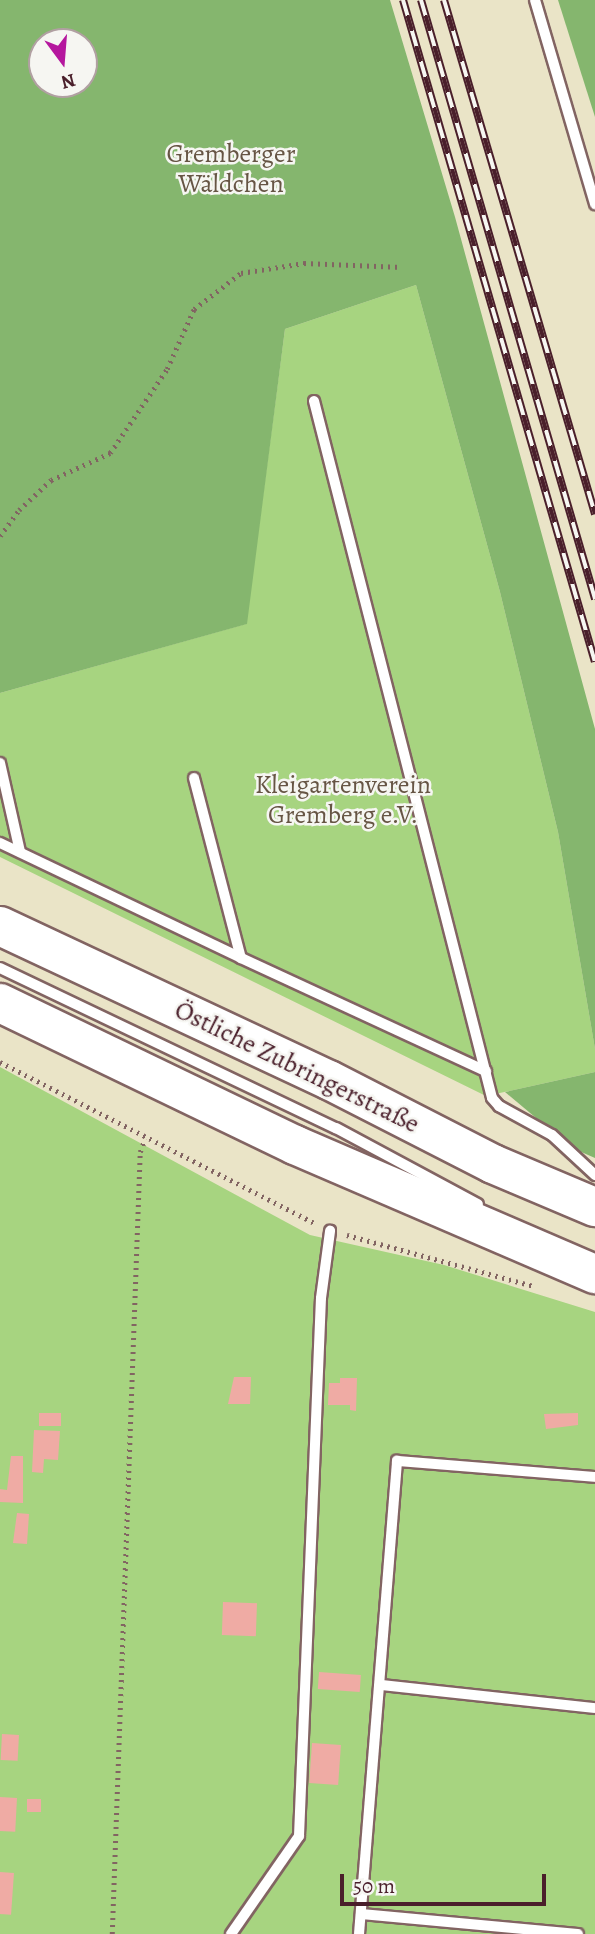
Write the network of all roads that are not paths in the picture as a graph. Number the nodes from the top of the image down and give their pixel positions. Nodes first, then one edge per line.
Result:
1 (535, 0) edge
2 (595, 204) edge
3 (314, 401) dead end
4 (0, 763) edge
5 (194, 779) dead end
6 (0, 843) edge
7 (20, 852) junction
8 (0, 926) edge
9 (241, 957) junction
10 (0, 968) edge
11 (0, 1003) edge
12 (486, 1071) junction
13 (595, 1175) edge
14 (484, 1207) dead end
15 (595, 1207) edge
16 (521, 1227) dead end
17 (330, 1231) road end
18 (595, 1266) edge
19 (595, 1274) edge
20 (595, 1477) edge
21 (382, 1685) junction
22 (595, 1708) edge
23 (361, 1914) junction
24 (231, 1934) edge
25 (359, 1934) edge
26 (578, 1934) edge

1 - 2 lane
3 - 12 lane
4 - 7 lane
5 - 9 lane
6 - 7 lane
7 - 9 lane
8 - 15 highway, Östliche Zubringerstraße
9 - 12 lane
10 - 14 lane
11 - 19 highway
12 - 13 lane
16 - 18 lane
17 - 24 lane
20 - 21 lane
21 - 22 lane
21 - 23 lane
23 - 25 lane
23 - 26 lane

